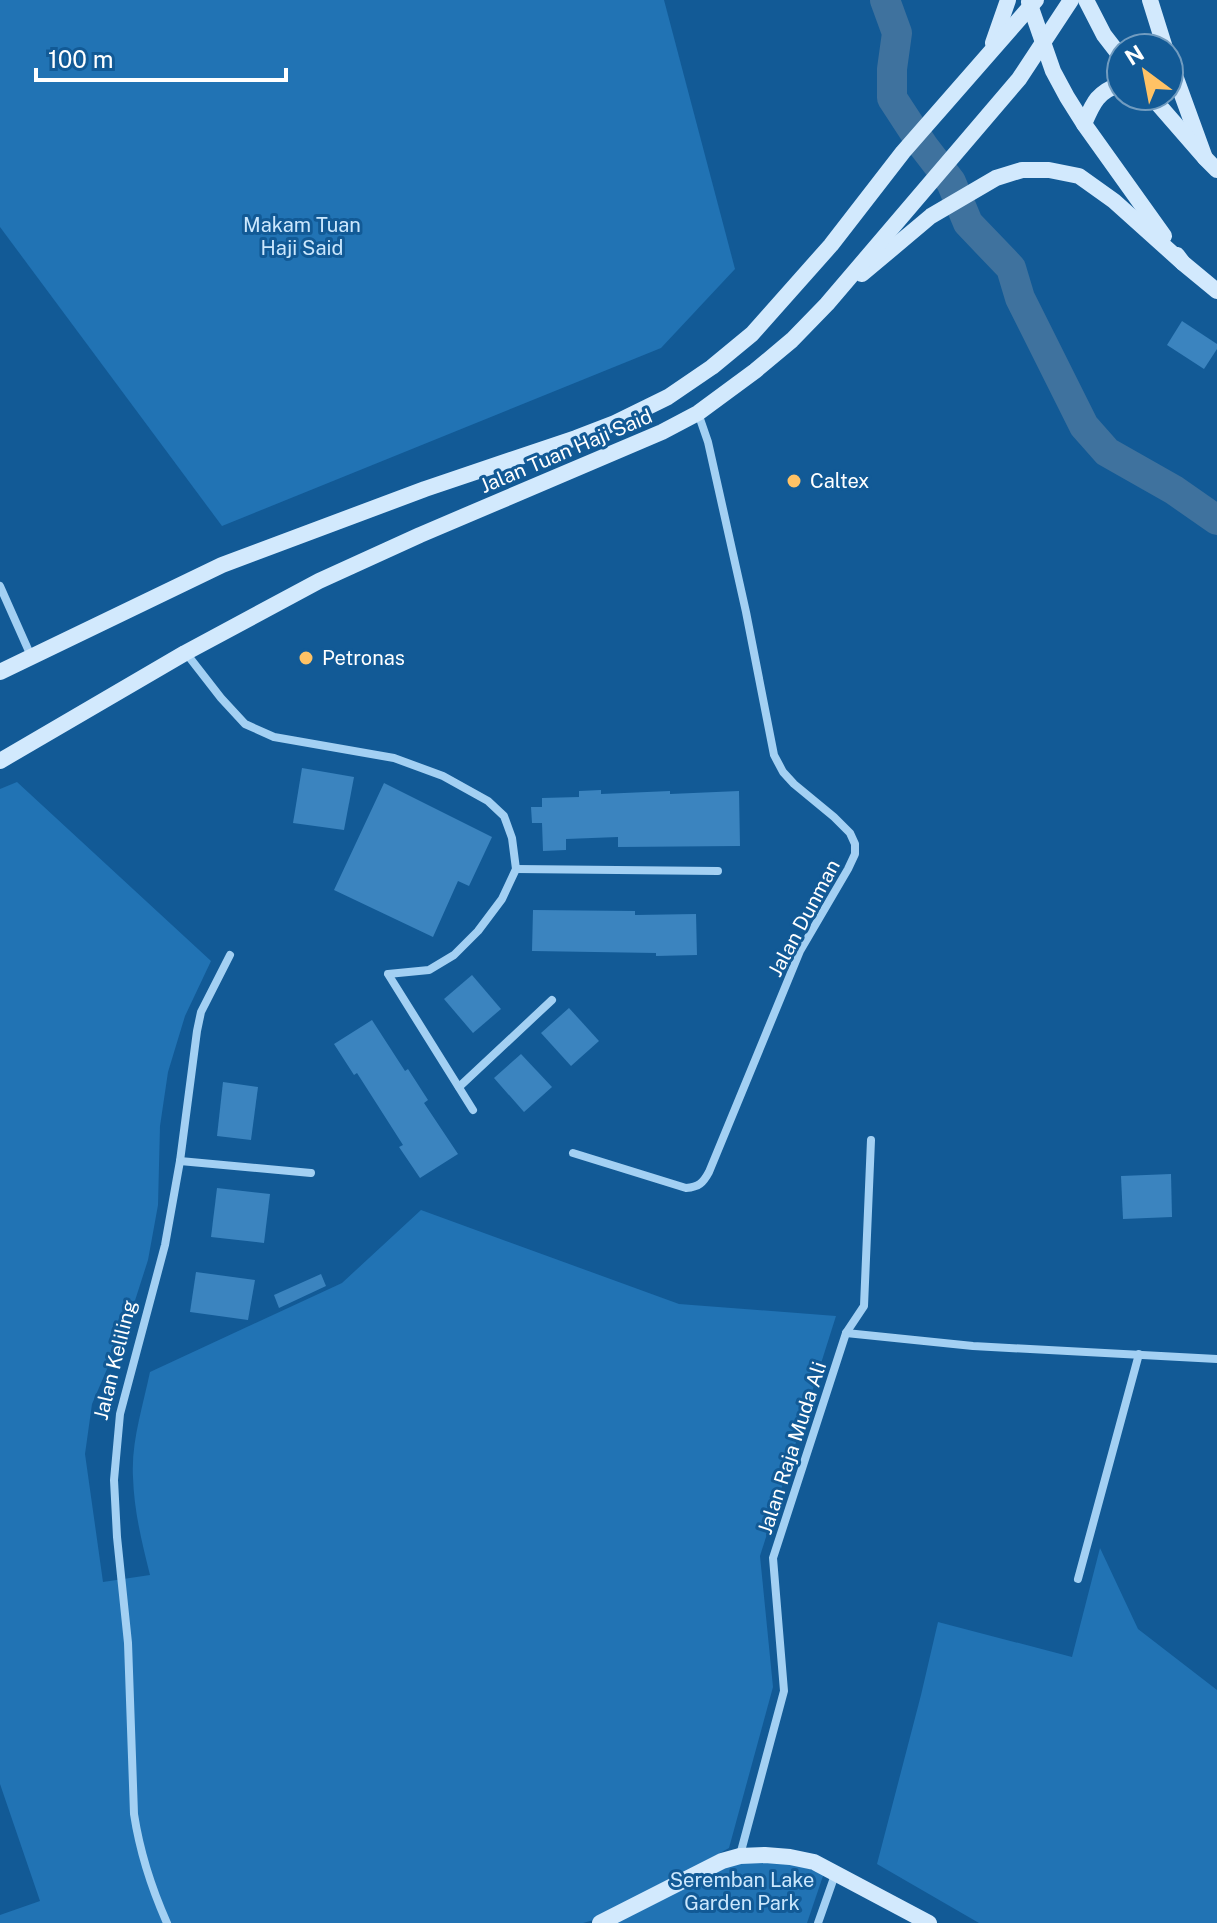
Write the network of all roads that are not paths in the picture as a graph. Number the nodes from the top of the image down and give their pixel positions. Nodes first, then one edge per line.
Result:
1 (1008, 0) edge
2 (1071, 0) edge
3 (1086, 0) edge
4 (1150, 0) edge
5 (1032, 2) edge
6 (1160, 32) edge
7 (1105, 36) edge
8 (1043, 44) junction
9 (988, 55) junction
10 (1105, 91) edge
11 (1185, 99) edge
12 (1165, 112) edge
13 (1084, 124) junction
14 (1211, 164) edge
15 (1183, 263) junction
16 (1217, 291) edge
17 (827, 304) junction
18 (698, 413) junction
19 (0, 586) edge
20 (185, 653) junction
21 (31, 656) junction
22 (0, 672) edge
23 (0, 761) edge
24 (516, 869) junction
25 (718, 871) dead end
26 (230, 955) dead end
27 (552, 1000) dead end
28 (459, 1087) junction
29 (473, 1110) dead end
30 (871, 1140) dead end
31 (573, 1153) dead end
32 (180, 1161) junction
33 (311, 1173) dead end
34 (846, 1333) junction
35 (1139, 1354) junction
36 (1217, 1359) edge
37 (1078, 1579) dead end
38 (740, 1856) junction
39 (836, 1872) junction
40 (167, 1923) edge
41 (600, 1923) edge
42 (818, 1923) edge
43 (929, 1923) edge

1 - 9 main road
2 - 8 main road, Jalan Tuan Haji Said
3 - 7 main road
4 - 6 main road
5 - 8 main road
5 - 9 main road, Jalan Tuan Haji Said
8 - 13 main road
8 - 17 main road, Jalan Tuan Haji Said
9 - 21 main road, Jalan Tuan Haji Said
10 - 13 main road
11 - 14 main road
12 - 14 main road
13 - 15 main road
15 - 16 main road
15 - 17 main road
17 - 18 main road, Jalan Tuan Haji Said
18 - 20 main road, Jalan Tuan Haji Said
18 - 31 street, Jalan Dunman
19 - 21 street
20 - 23 main road, Jalan Tuan Haji Said
20 - 24 street
21 - 22 main road, Jalan Tuan Haji Said
24 - 25 street
24 - 28 street
26 - 32 street, Jalan Keliling
27 - 28 street
28 - 29 street
30 - 34 street, Jalan Raja Muda Ali
32 - 33 street
32 - 40 street, Jalan Keliling
34 - 35 street
34 - 38 street, Jalan Raja Muda Ali
35 - 36 street
35 - 37 street
38 - 39 main road
38 - 41 main road
39 - 42 street
39 - 43 main road

